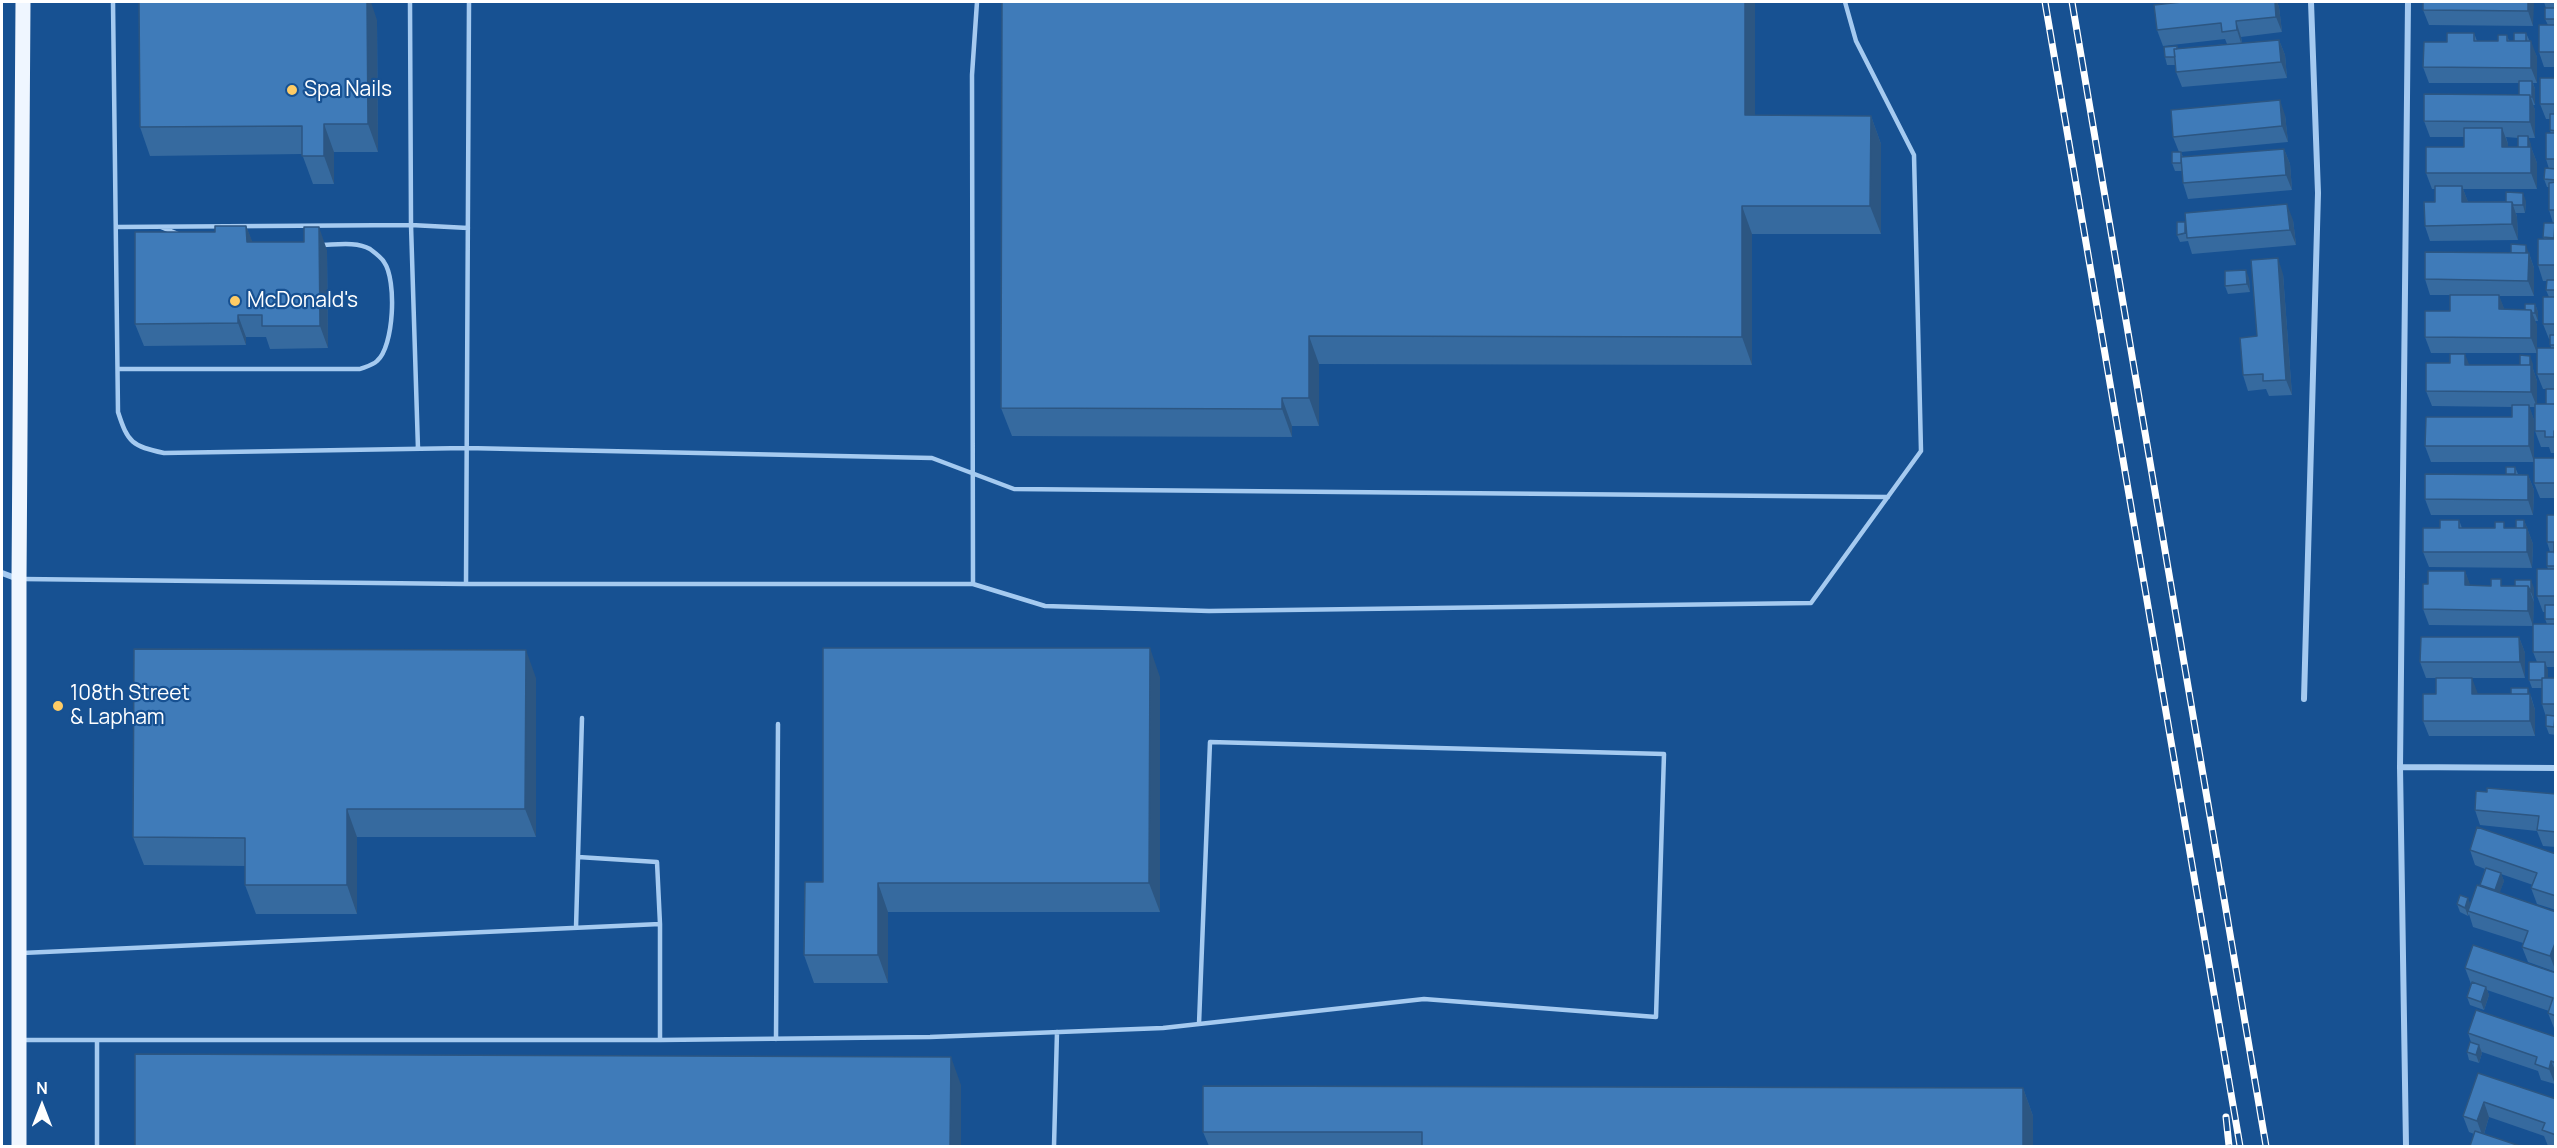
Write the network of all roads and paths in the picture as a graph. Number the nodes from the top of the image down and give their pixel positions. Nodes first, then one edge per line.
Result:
1 (113, 2) edge
2 (410, 2) edge
3 (469, 2) edge
4 (977, 2) edge
5 (1845, 2) edge
6 (2311, 2) edge
7 (2408, 2) edge
8 (21, 5) edge
9 (411, 225) junction
10 (161, 226) junction
11 (116, 227) junction
12 (468, 228) junction
13 (183, 236) edge
14 (317, 245) edge
15 (118, 369) junction
16 (466, 448) junction
17 (418, 449) junction
18 (973, 471) junction
19 (1888, 497) junction
20 (2, 573) edge
21 (19, 579) junction
22 (465, 584) junction
23 (973, 584) junction
24 (2304, 699) dead end
25 (582, 718) dead end
26 (778, 724) dead end
27 (2400, 767) junction
28 (2556, 768) edge
29 (578, 857) junction
30 (660, 924) junction
31 (576, 927) junction
32 (19, 953) junction
33 (1199, 1024) junction
34 (1057, 1032) junction
35 (776, 1039) junction
36 (19, 1040) junction
37 (97, 1040) junction
38 (660, 1040) junction
39 (19, 1146) edge
40 (98, 1146) edge
41 (1054, 1146) edge
42 (2406, 1146) edge

1 - 11 lane
2 - 9 lane
3 - 12 lane
4 - 18 lane
5 - 19 lane
6 - 24 street
7 - 27 street
8 - 21 main road
9 - 10 lane
9 - 12 lane
9 - 17 lane
10 - 11 lane
10 - 13 lane
11 - 15 lane
12 - 16 lane
14 - 15 lane
15 - 17 lane
16 - 17 lane
16 - 18 lane
16 - 22 lane
18 - 19 lane
18 - 23 lane
19 - 23 lane
20 - 21 street
21 - 22 lane
21 - 32 main road
22 - 23 lane
25 - 29 lane
26 - 35 lane
27 - 28 street
27 - 42 street
29 - 30 lane
29 - 31 lane
30 - 31 lane
30 - 38 lane
31 - 32 lane
32 - 36 main road
33 - 33 lane
33 - 34 lane
34 - 35 lane
34 - 41 lane
35 - 38 lane
36 - 37 lane
36 - 39 main road
37 - 38 lane
37 - 40 lane

